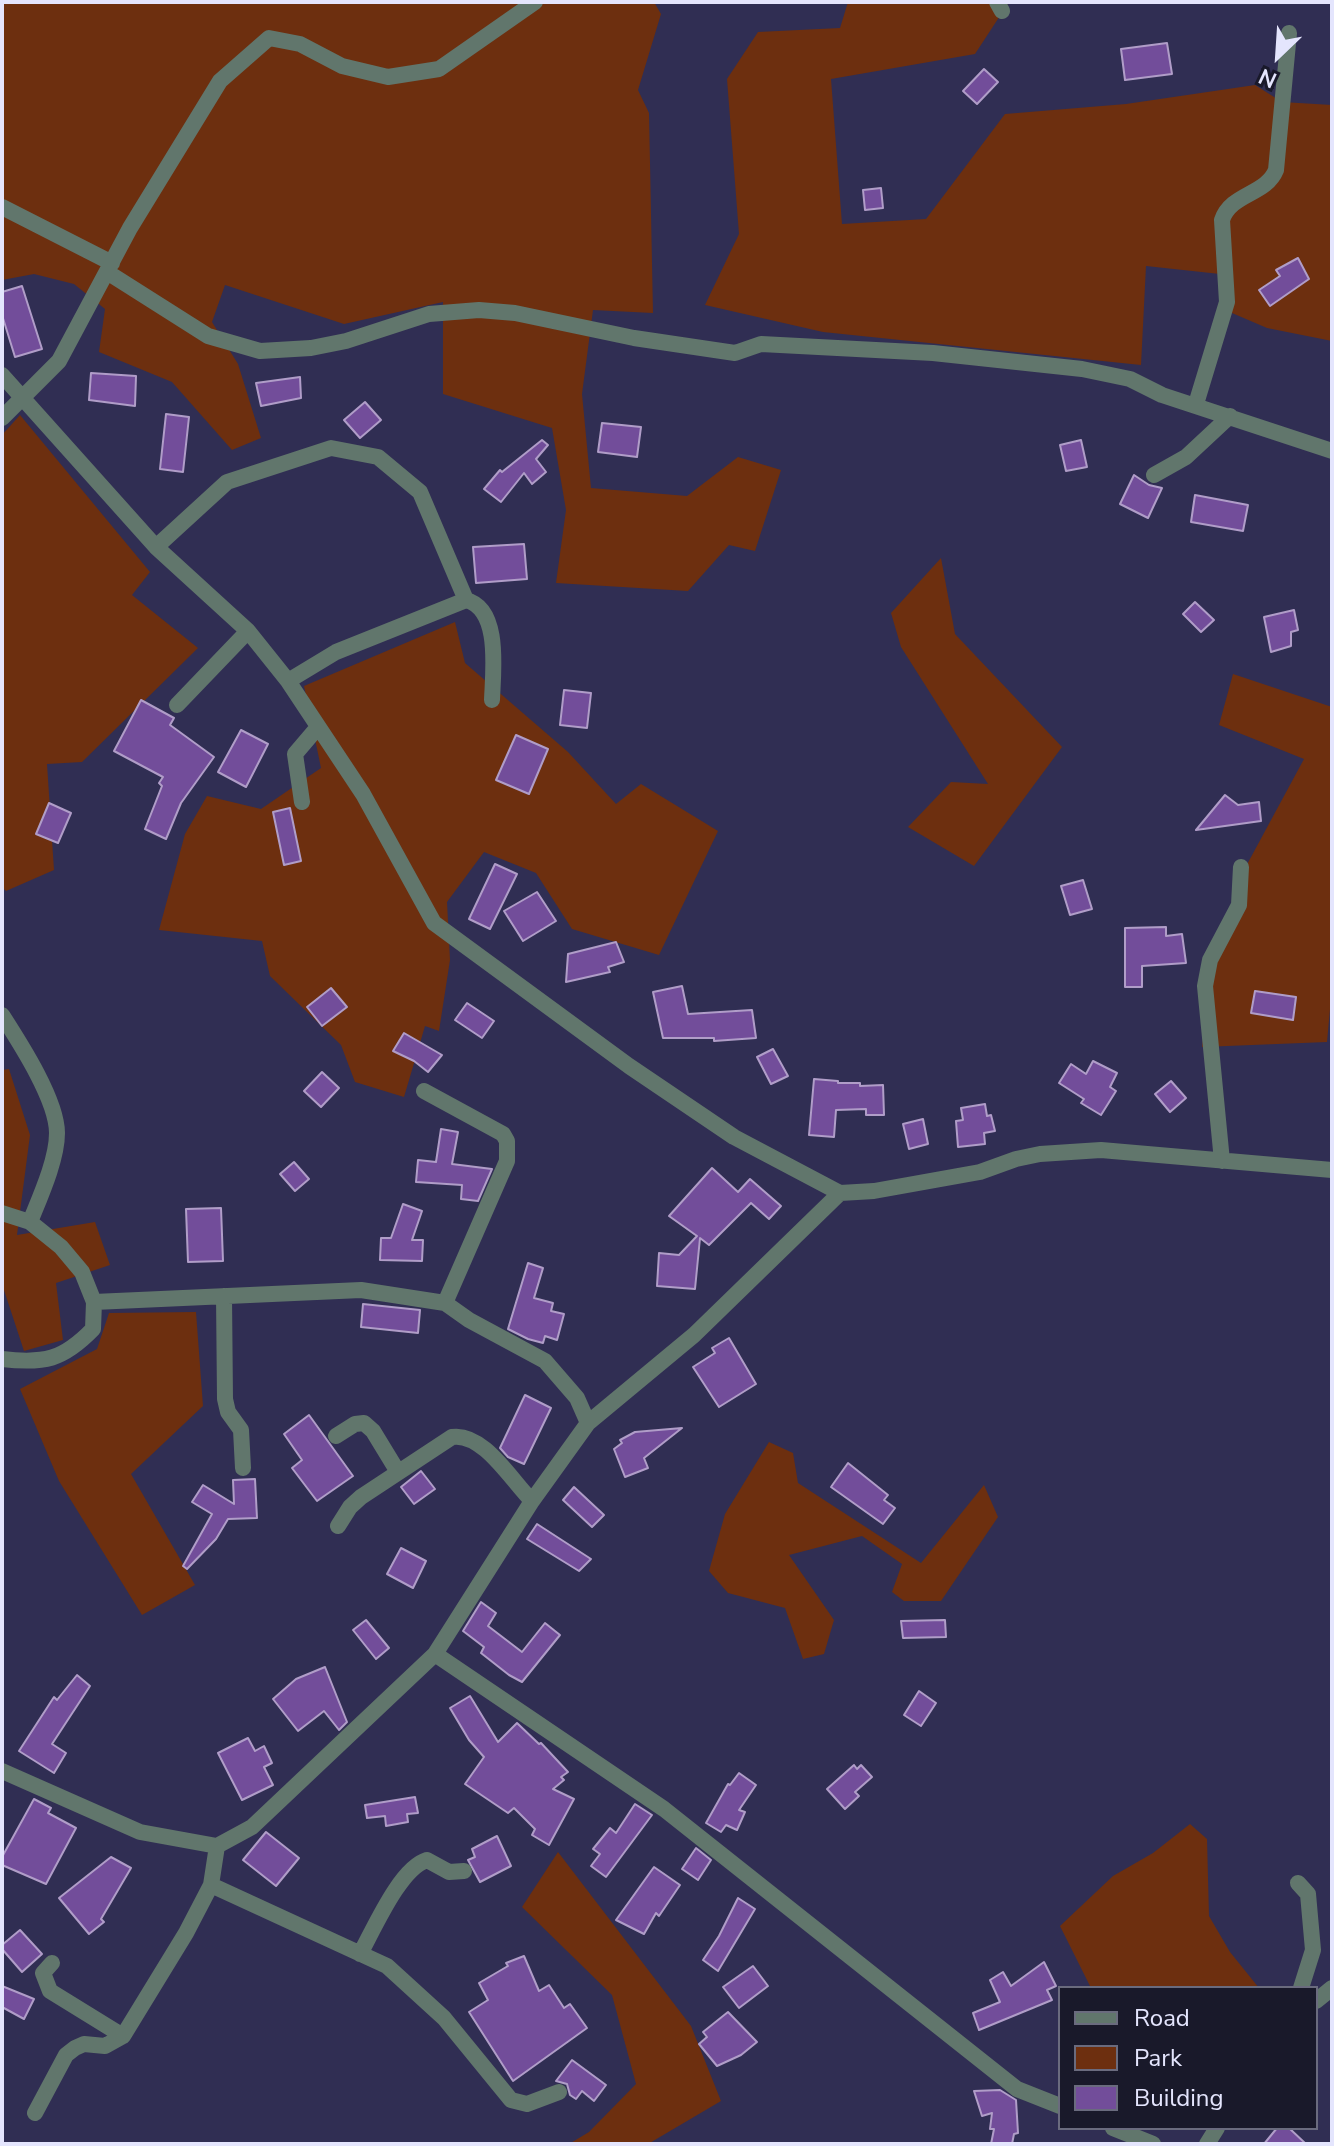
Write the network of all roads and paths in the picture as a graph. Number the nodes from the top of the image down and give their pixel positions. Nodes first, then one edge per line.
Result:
1 (535, 2) edge
2 (1289, 33) dead end
3 (2, 207) edge
4 (110, 268) junction
5 (2, 375) edge
6 (21, 396) junction
7 (1196, 404) junction
8 (1230, 416) junction
9 (2, 418) edge
10 (1332, 451) edge
11 (1154, 475) dead end
12 (156, 547) junction
13 (466, 600) junction
14 (248, 631) junction
15 (288, 681) junction
16 (492, 700) dead end
17 (177, 705) dead end
18 (318, 727) junction
19 (302, 802) dead end
20 (1241, 867) dead end
21 (2, 1015) edge
22 (424, 1091) dead end
23 (1222, 1161) junction
24 (1332, 1170) edge
25 (840, 1193) junction
26 (2, 1213) edge
27 (30, 1222) junction
28 (224, 1296) junction
29 (94, 1302) junction
30 (445, 1303) junction
31 (2, 1359) edge
32 (588, 1423) junction
33 (336, 1436) dead end
34 (243, 1468) dead end
35 (398, 1472) junction
36 (532, 1501) junction
37 (338, 1526) dead end
38 (435, 1654) junction
39 (2, 1771) edge
40 (217, 1846) junction
41 (464, 1871) dead end
42 (1298, 1883) dead end
43 (211, 1885) junction
44 (360, 1954) junction
45 (52, 1963) dead end
46 (1302, 1986) edge
47 (123, 2036) junction
48 (559, 2092) dead end
49 (1058, 2105) edge
50 (35, 2113) dead end
51 (1118, 2130) edge
52 (1153, 2144) edge

1 - 4 street
2 - 7 street
3 - 4 street
4 - 6 street
4 - 7 street
5 - 6 street
6 - 9 street
6 - 12 street
7 - 8 street
8 - 10 street
8 - 11 street
12 - 13 street
12 - 14 street
13 - 15 street
13 - 16 street
14 - 15 street
14 - 17 street
15 - 18 street
18 - 19 street
18 - 25 street
20 - 23 street
21 - 27 street
22 - 30 street
23 - 24 street
23 - 25 street
25 - 32 street
26 - 27 street
27 - 29 street
28 - 29 street
28 - 30 street
28 - 34 street
29 - 31 street
30 - 32 street
32 - 36 street
33 - 35 street
35 - 36 street
35 - 37 street
36 - 38 street
38 - 40 street
38 - 49 street
39 - 40 street
40 - 43 street
41 - 44 street
42 - 46 street
43 - 44 street
43 - 47 street
44 - 48 street
45 - 47 street
47 - 50 street
51 - 52 street

